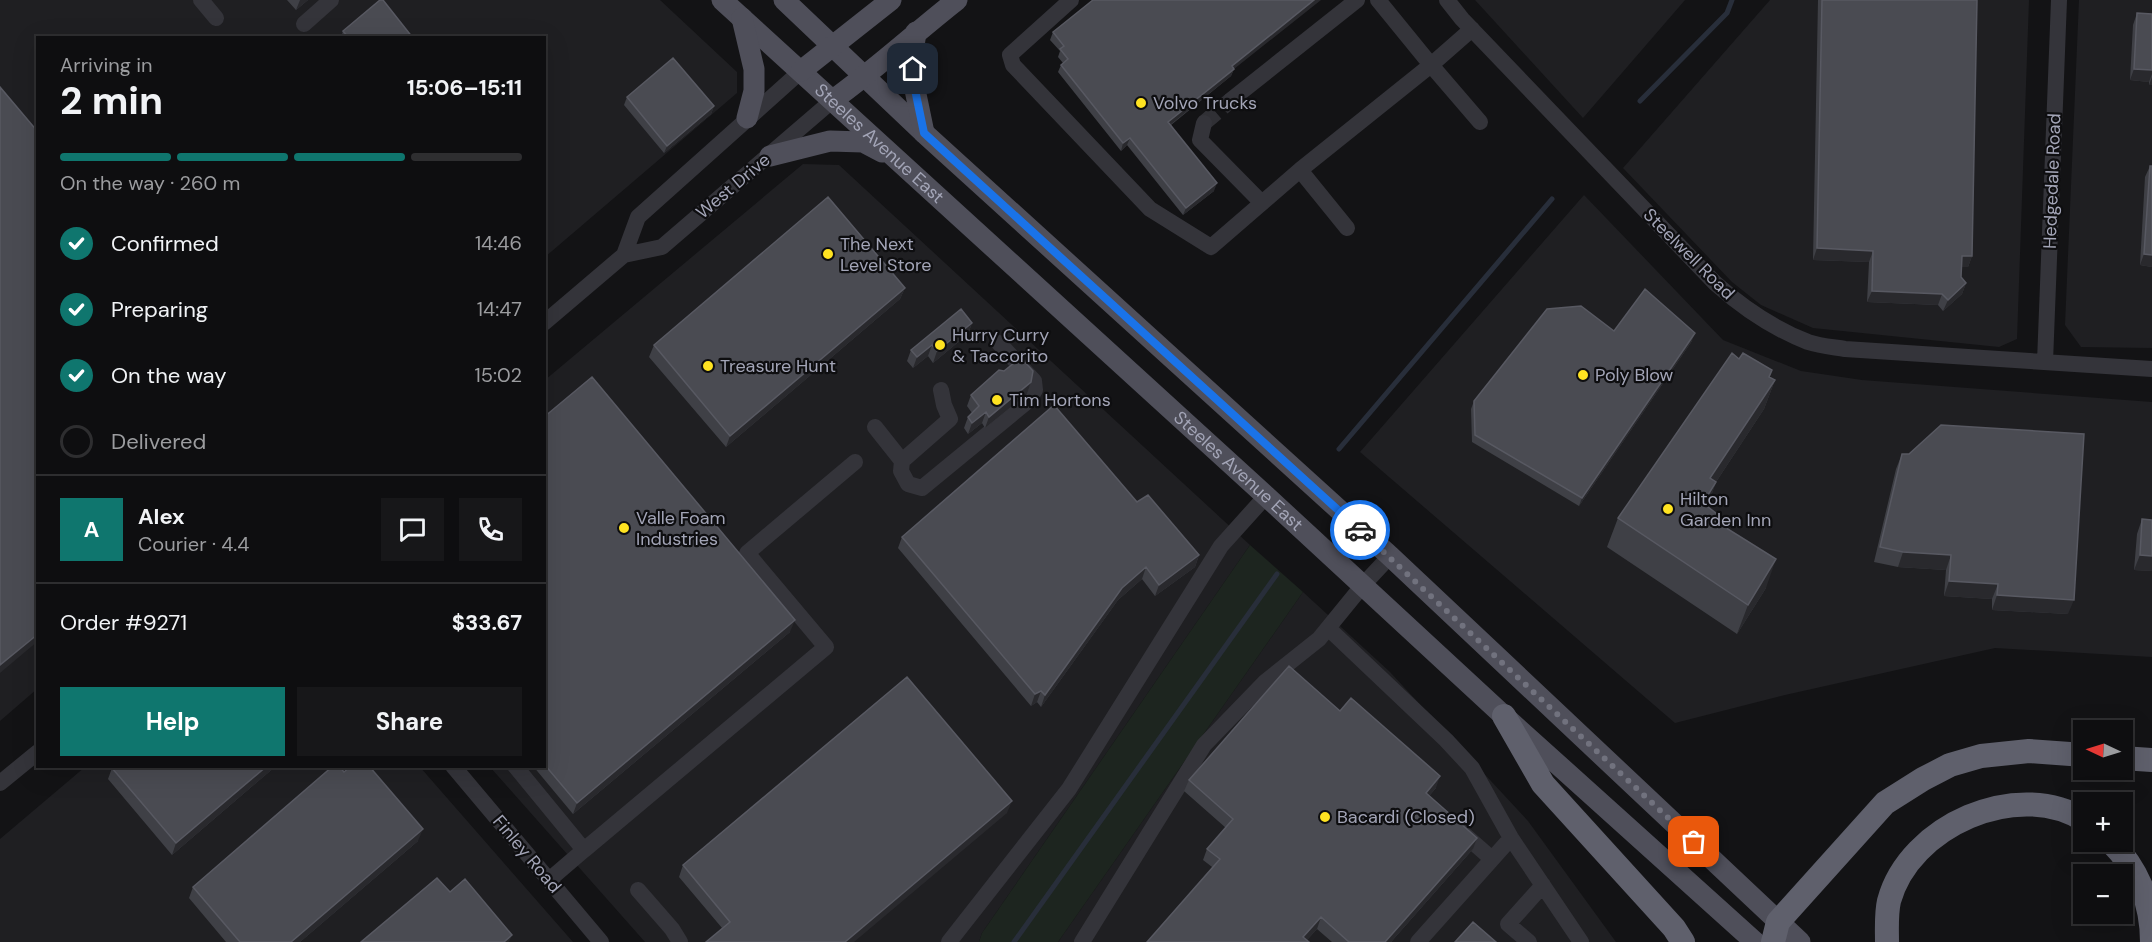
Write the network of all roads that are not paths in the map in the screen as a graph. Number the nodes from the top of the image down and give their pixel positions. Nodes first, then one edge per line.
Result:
1 (201, 0) edge
2 (331, 0) edge
3 (722, 0) edge
4 (784, 0) edge
5 (891, 0) edge
6 (957, 0) edge
7 (1071, 0) edge
8 (1357, 0) edge
9 (1378, 0) edge
10 (1447, 0) edge
11 (2058, 0) edge
12 (216, 18) dead end
13 (742, 18) junction
14 (304, 24) dead end
15 (1472, 29) junction
16 (916, 32) junction
17 (833, 46) junction
18 (1431, 65) junction
19 (801, 71) junction
20 (865, 77) junction
21 (833, 100) junction
22 (1231, 100) tunnel mouth
23 (747, 118) junction
24 (1480, 122) dead end
25 (1204, 123) dead end
26 (924, 133) junction
27 (770, 156) junction
28 (899, 161) junction
29 (1300, 170) junction
30 (1262, 203) junction
31 (1347, 228) dead end
32 (624, 255) junction
33 (546, 321) edge
34 (999, 342) dead end
35 (2045, 362) junction
36 (2152, 369) edge
37 (941, 390) dead end
38 (875, 427) dead end
39 (902, 461) junction
40 (855, 462) dead end
41 (1266, 496) junction
42 (1390, 556) junction
43 (1363, 585) junction
44 (1328, 628) junction
45 (1504, 716) junction
46 (36, 754) edge
47 (2073, 754) edge
48 (2133, 759) edge
49 (2152, 760) edge
50 (455, 768) edge
51 (517, 768) edge
52 (0, 783) edge
53 (2073, 815) edge
54 (1450, 822) edge
55 (1511, 838) junction
56 (584, 850) junction
57 (2120, 852) edge
58 (1492, 859) junction
59 (549, 880) junction
60 (1543, 885) junction
61 (638, 890) dead end
62 (1776, 932) edge
63 (601, 942) edge
64 (680, 942) edge
65 (949, 942) edge
66 (1082, 942) edge
67 (1418, 942) edge
68 (1528, 942) edge
69 (1581, 942) edge
70 (1683, 942) edge
71 (1755, 942) edge
72 (1800, 942) edge
73 (1887, 942) edge
74 (2152, 942) edge

1 - 12 street
2 - 14 street
3 - 13 main road, Steeles Avenue East
4 - 17 main road
5 - 17 main road
6 - 16 main road
7 - 30 street
8 - 22 street
9 - 18 street
10 - 15 street, Steelwell Road
11 - 35 street, Hedgedale Road
13 - 19 main road, Steeles Avenue East
13 - 23 main road
15 - 18 street
15 - 35 street, Steelwell Road
16 - 20 main road
16 - 26 main road
17 - 19 main road
17 - 20 main road
18 - 24 street
18 - 29 street
19 - 21 main road, Steeles Avenue East
19 - 23 street, West Drive
20 - 21 main road
20 - 26 main road
21 - 27 street, West Drive
21 - 28 main road, Steeles Avenue East
23 - 32 street, West Drive
25 - 30 street
26 - 42 main road
27 - 28 main road
27 - 32 street, West Drive
28 - 41 main road, Steeles Avenue East
29 - 30 street
29 - 31 street
32 - 33 street, West Drive
34 - 39 street
35 - 36 street, Steelwell Road
37 - 39 street
38 - 39 street
40 - 56 street
41 - 43 main road, Steeles Avenue East
41 - 65 street
42 - 43 street
42 - 62 main road
43 - 44 street
43 - 45 main road, Steeles Avenue East
44 - 55 street
44 - 66 street
45 - 70 highway
45 - 71 main road, Steeles Avenue East
46 - 52 street
47 - 62 highway
48 - 49 highway
50 - 59 street, Finley Road
51 - 56 street
53 - 73 highway
54 - 58 street
55 - 58 street
55 - 60 street
56 - 59 street
57 - 74 highway
58 - 67 street
59 - 63 street, Finley Road
60 - 68 street
60 - 69 street
61 - 64 street
62 - 72 main road

